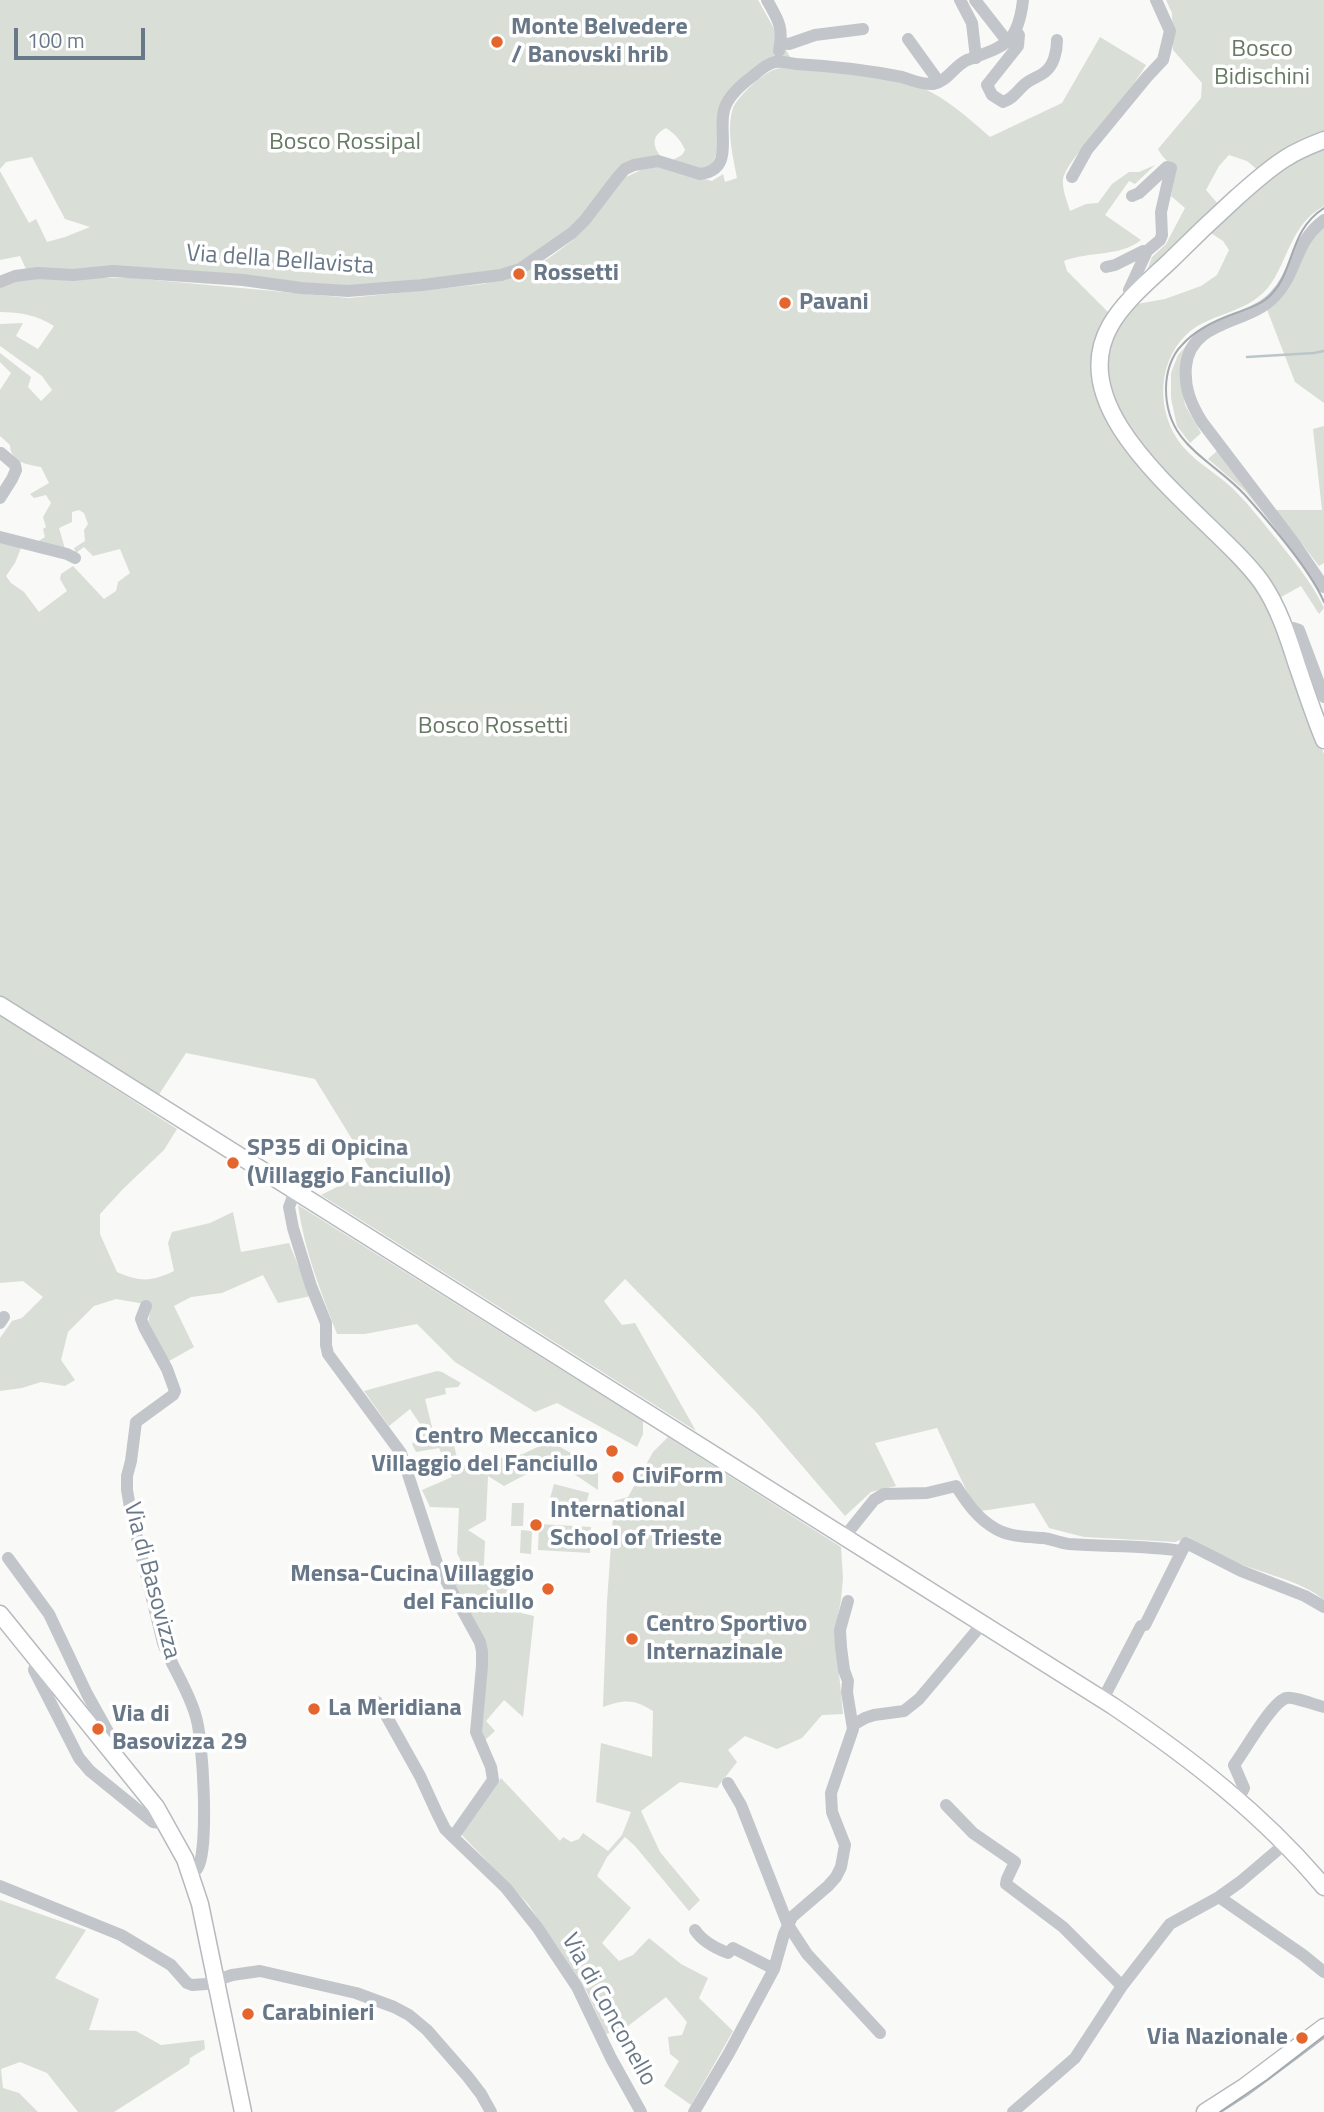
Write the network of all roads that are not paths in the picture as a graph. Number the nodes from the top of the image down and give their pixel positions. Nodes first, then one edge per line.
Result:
1 (767, 0) edge
2 (960, 0) edge
3 (975, 0) edge
4 (1023, 0) edge
5 (1156, 0) edge
6 (863, 29) dead end
7 (1012, 36) junction
8 (908, 39) dead end
9 (1057, 40) dead end
10 (780, 43) junction
11 (976, 58) junction
12 (777, 62) junction
13 (939, 82) junction
14 (1324, 140) edge
15 (1072, 177) dead end
16 (1132, 196) dead end
17 (1324, 220) edge
18 (1147, 251) junction
19 (1106, 267) dead end
20 (0, 282) edge
21 (1135, 296) junction
22 (1, 453) edge
23 (0, 498) edge
24 (0, 537) edge
25 (75, 558) dead end
26 (1324, 587) edge
27 (1285, 630) junction
28 (1324, 697) edge
29 (1324, 740) edge
30 (0, 1005) edge
31 (295, 1191) junction
32 (146, 1306) dead end
33 (845, 1536) junction
34 (1182, 1551) junction
35 (8, 1558) dead end
36 (848, 1601) dead end
37 (1324, 1607) edge
38 (0, 1614) edge
39 (984, 1623) junction
40 (37, 1660) junction
41 (1103, 1699) junction
42 (377, 1702) dead end
43 (1324, 1707) edge
44 (853, 1725) junction
45 (109, 1749) junction
46 (727, 1783) dead end
47 (1238, 1800) junction
48 (946, 1805) dead end
49 (167, 1824) junction
50 (453, 1837) junction
51 (1286, 1843) junction
52 (191, 1875) junction
53 (0, 1886) edge
54 (1324, 1887) edge
55 (1219, 1897) junction
56 (788, 1924) junction
57 (695, 1930) dead end
58 (774, 1969) junction
59 (1324, 1972) edge
60 (215, 1980) junction
61 (1122, 1986) junction
62 (1324, 2027) edge
63 (880, 2033) dead end
64 (243, 2112) edge
65 (491, 2112) edge
66 (641, 2112) edge
67 (694, 2112) edge
68 (1013, 2112) edge
69 (1205, 2112) edge

1 - 10 street
2 - 11 street
3 - 7 street
4 - 7 street
5 - 15 street
6 - 10 street
7 - 9 street
7 - 11 street
8 - 13 street
10 - 12 street
11 - 13 street
12 - 13 street
12 - 20 street, Via della Bellavista
14 - 21 main road
16 - 18 street
17 - 26 street
18 - 19 street
18 - 21 street
21 - 27 main road
22 - 23 street
24 - 25 street
27 - 28 street
27 - 29 main road
30 - 31 main road
31 - 33 main road
31 - 50 street
32 - 52 street, Via di Basovizza
33 - 34 street
33 - 39 main road
34 - 37 street
34 - 41 street
35 - 45 street
36 - 44 street
38 - 40 main road
39 - 41 main road
39 - 44 street
40 - 45 main road
40 - 49 street
41 - 47 main road
42 - 50 street, Via di Conconello
43 - 47 street
44 - 56 street
45 - 49 main road
46 - 56 street
47 - 51 main road
48 - 61 street
49 - 52 main road
50 - 66 street, Via di Conconello
51 - 54 main road
51 - 55 street
52 - 60 main road
53 - 60 street
55 - 59 street
55 - 61 street
56 - 58 street
56 - 63 street
57 - 58 street
58 - 67 street
60 - 64 main road
60 - 65 street
61 - 68 street
62 - 69 main road

